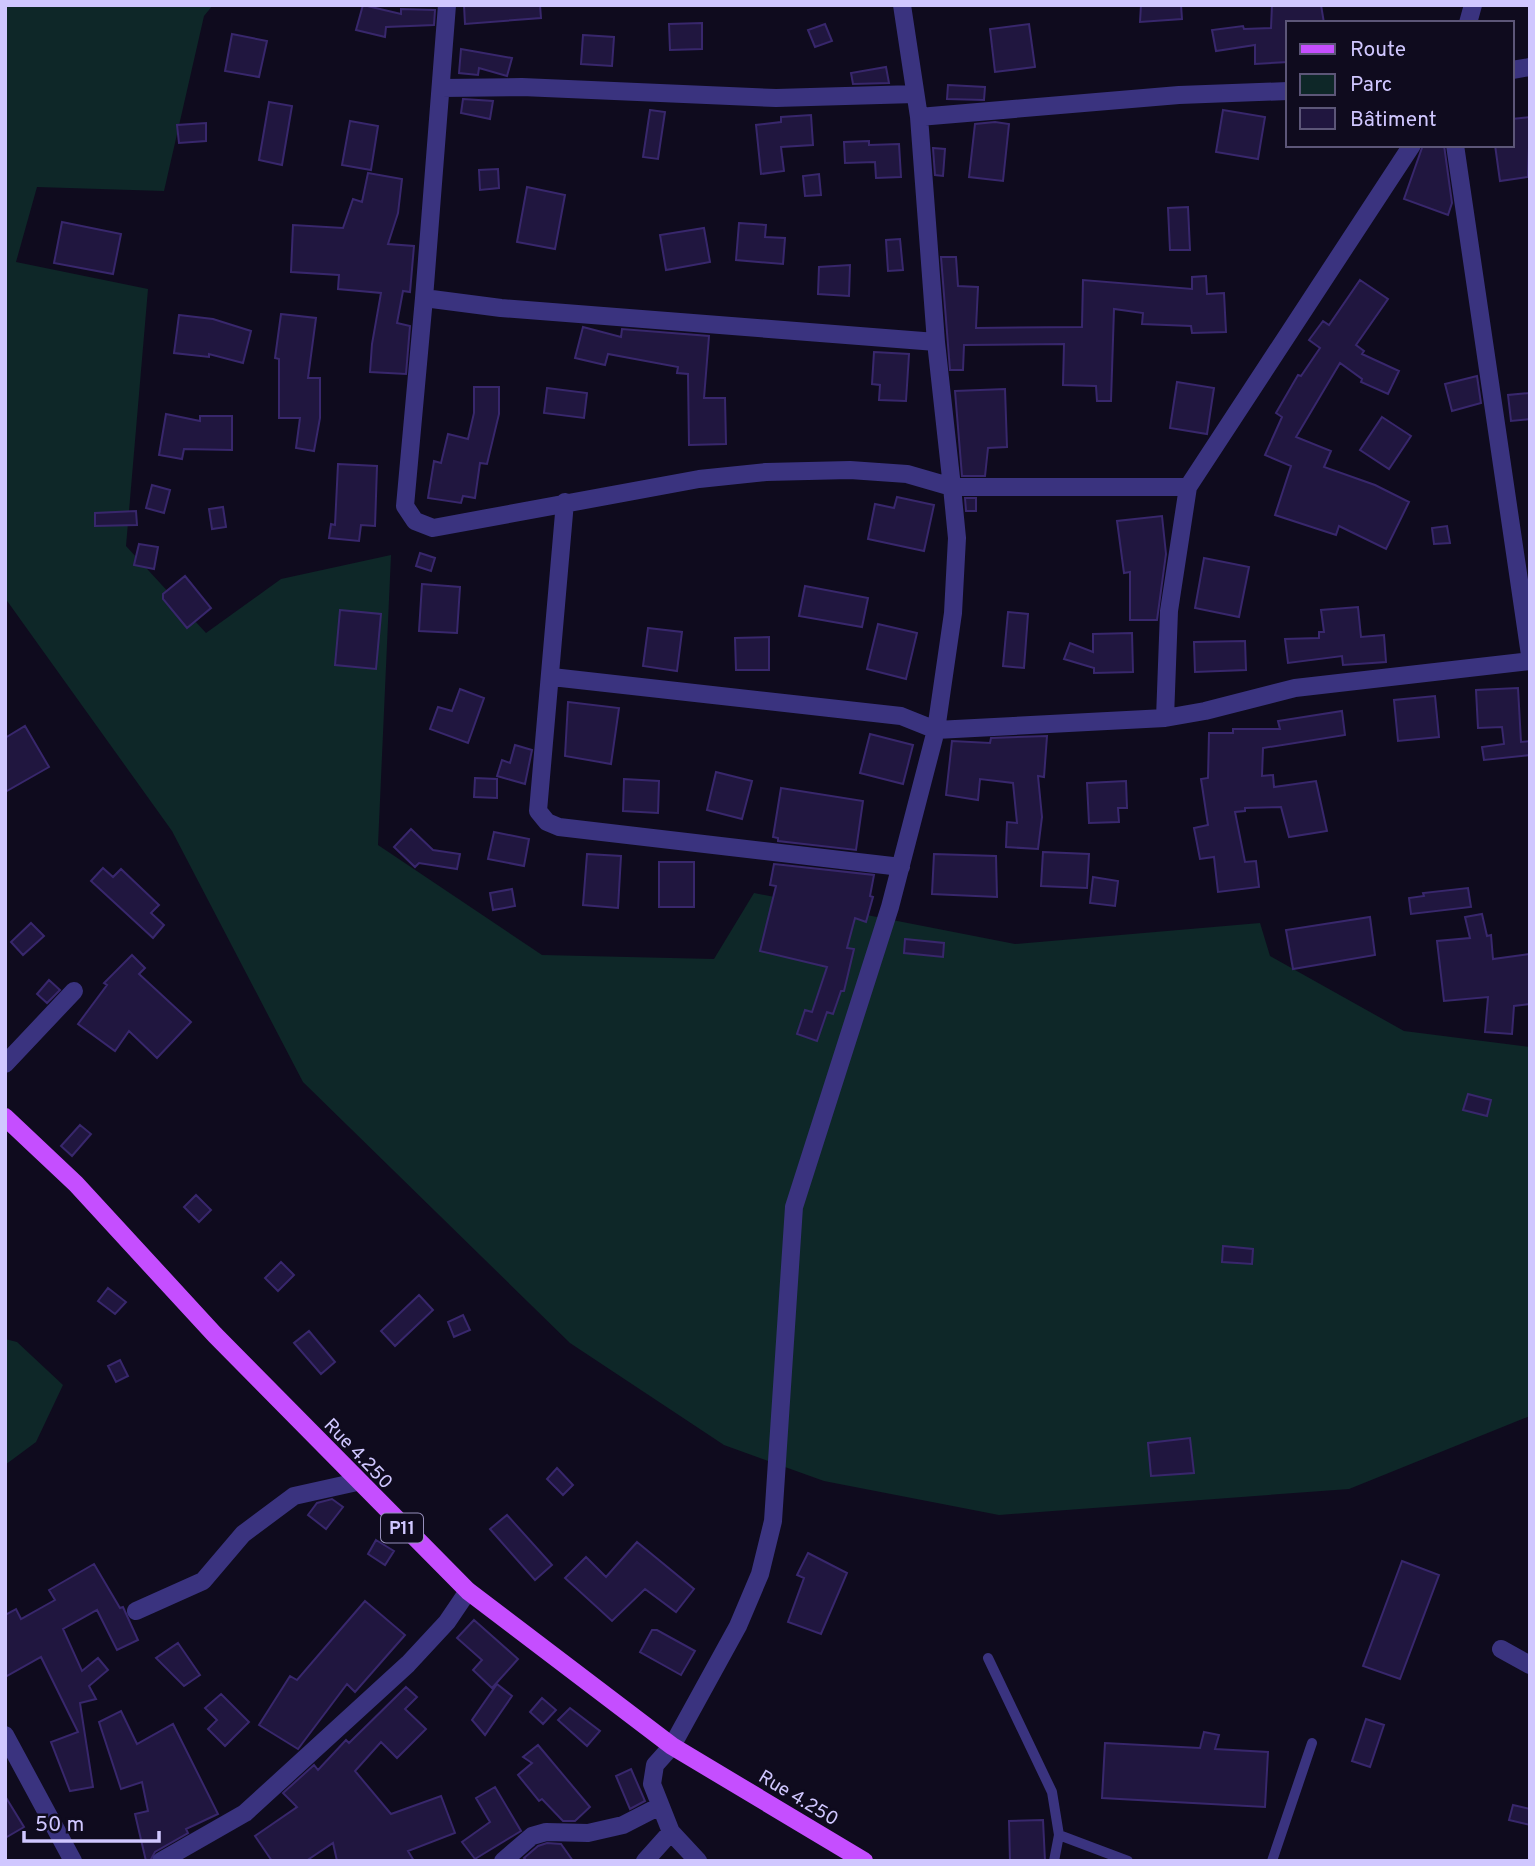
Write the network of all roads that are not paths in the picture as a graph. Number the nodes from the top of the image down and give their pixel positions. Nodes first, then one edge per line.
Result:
1 (447, 5) edge
2 (902, 5) edge
3 (441, 88) junction
4 (1286, 91) edge
5 (915, 94) junction
6 (919, 117) junction
7 (1411, 147) edge
8 (1455, 147) edge
9 (424, 298) junction
10 (936, 342) junction
11 (952, 487) junction
12 (1188, 487) junction
13 (565, 502) junction
14 (1530, 655) edge
15 (1530, 661) edge
16 (552, 677) junction
17 (1165, 718) junction
18 (936, 730) junction
19 (901, 867) junction
20 (74, 991) dead end
21 (5, 1064) edge
22 (5, 1117) edge
23 (358, 1482) junction
24 (468, 1591) junction
25 (136, 1611) dead end
26 (1501, 1649) dead end
27 (988, 1658) dead end
28 (1530, 1665) edge
29 (5, 1735) edge
30 (1311, 1743) dead end
31 (673, 1746) junction
32 (660, 1806) junction
33 (671, 1832) junction
34 (1059, 1835) junction
35 (73, 1861) edge
36 (160, 1861) edge
37 (503, 1861) edge
38 (645, 1861) edge
39 (698, 1861) edge
40 (864, 1861) edge
41 (1054, 1861) edge
42 (1128, 1861) edge
43 (1272, 1861) edge

1 - 3 street
2 - 5 street
3 - 5 street
3 - 9 street
4 - 6 street
5 - 6 street
6 - 10 street
7 - 12 street
8 - 14 street
9 - 10 street
9 - 13 street
10 - 11 street
11 - 12 street
11 - 13 street
11 - 18 street
12 - 17 street
13 - 16 street
15 - 17 street
16 - 18 street
16 - 19 street
17 - 18 street
18 - 19 street
19 - 31 street
20 - 21 street
22 - 23 main road, Rue 4.250 / P11
23 - 24 main road, Rue 4.250 / P11
23 - 25 street
24 - 31 main road, Rue 4.250 / P11
24 - 36 street
26 - 28 street
27 - 34 lane
29 - 35 street
30 - 43 lane
31 - 32 street
31 - 40 main road, Rue 4.250 / P11
32 - 33 street
32 - 37 street
33 - 38 street
33 - 39 street
34 - 41 lane
34 - 42 lane

